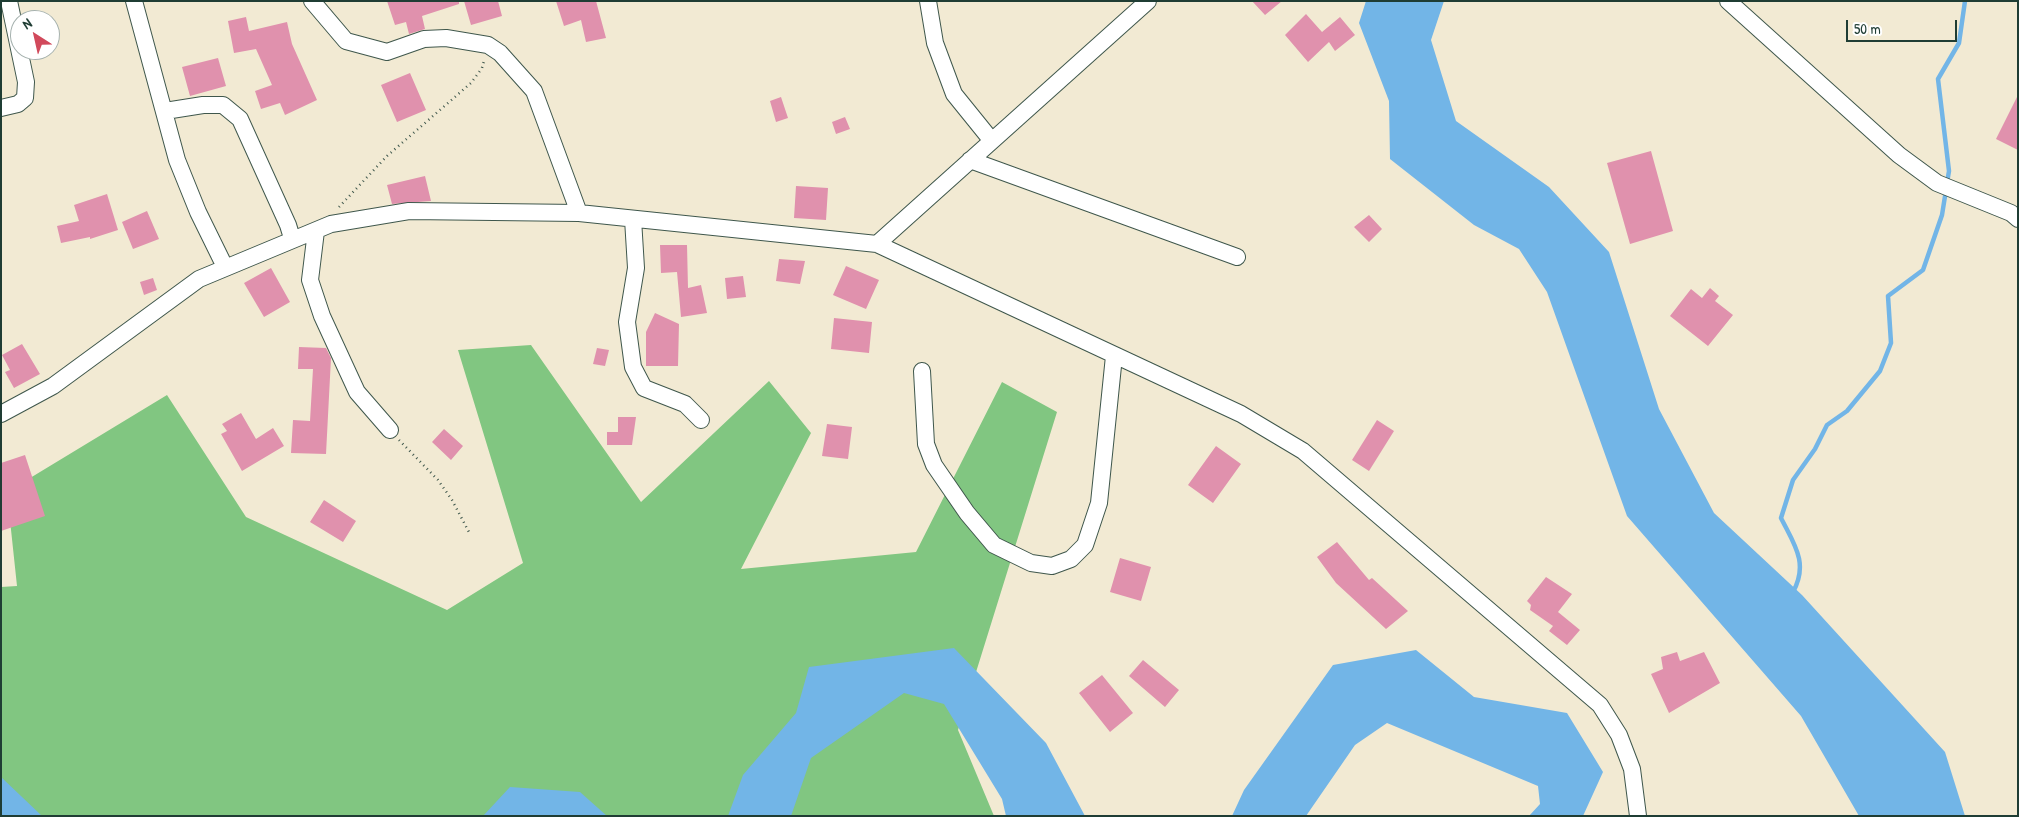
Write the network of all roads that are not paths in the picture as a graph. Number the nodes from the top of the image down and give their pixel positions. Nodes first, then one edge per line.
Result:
1 (9, 1) edge
2 (134, 1) edge
3 (312, 1) edge
4 (928, 1) edge
5 (1148, 1) edge
6 (1728, 1) edge
7 (1, 108) edge
8 (165, 111) junction
9 (992, 141) junction
10 (970, 160) junction
11 (579, 213) junction
12 (633, 219) junction
13 (2018, 219) edge
14 (316, 231) junction
15 (292, 238) junction
16 (877, 244) junction
17 (1236, 257) dead end
18 (225, 267) junction
19 (1114, 356) junction
20 (922, 371) dead end
21 (1, 414) edge
22 (701, 420) dead end
23 (390, 430) road end
24 (1638, 816) edge

1 - 7 street
2 - 8 street
3 - 11 street
4 - 9 street
5 - 9 street
6 - 13 street
8 - 15 street
8 - 18 street
9 - 10 street
10 - 16 street
10 - 17 street
11 - 12 street
11 - 14 street
12 - 16 street
12 - 22 street
14 - 15 street
14 - 23 street
15 - 18 street
16 - 19 street
18 - 21 street
19 - 20 street
19 - 24 street

